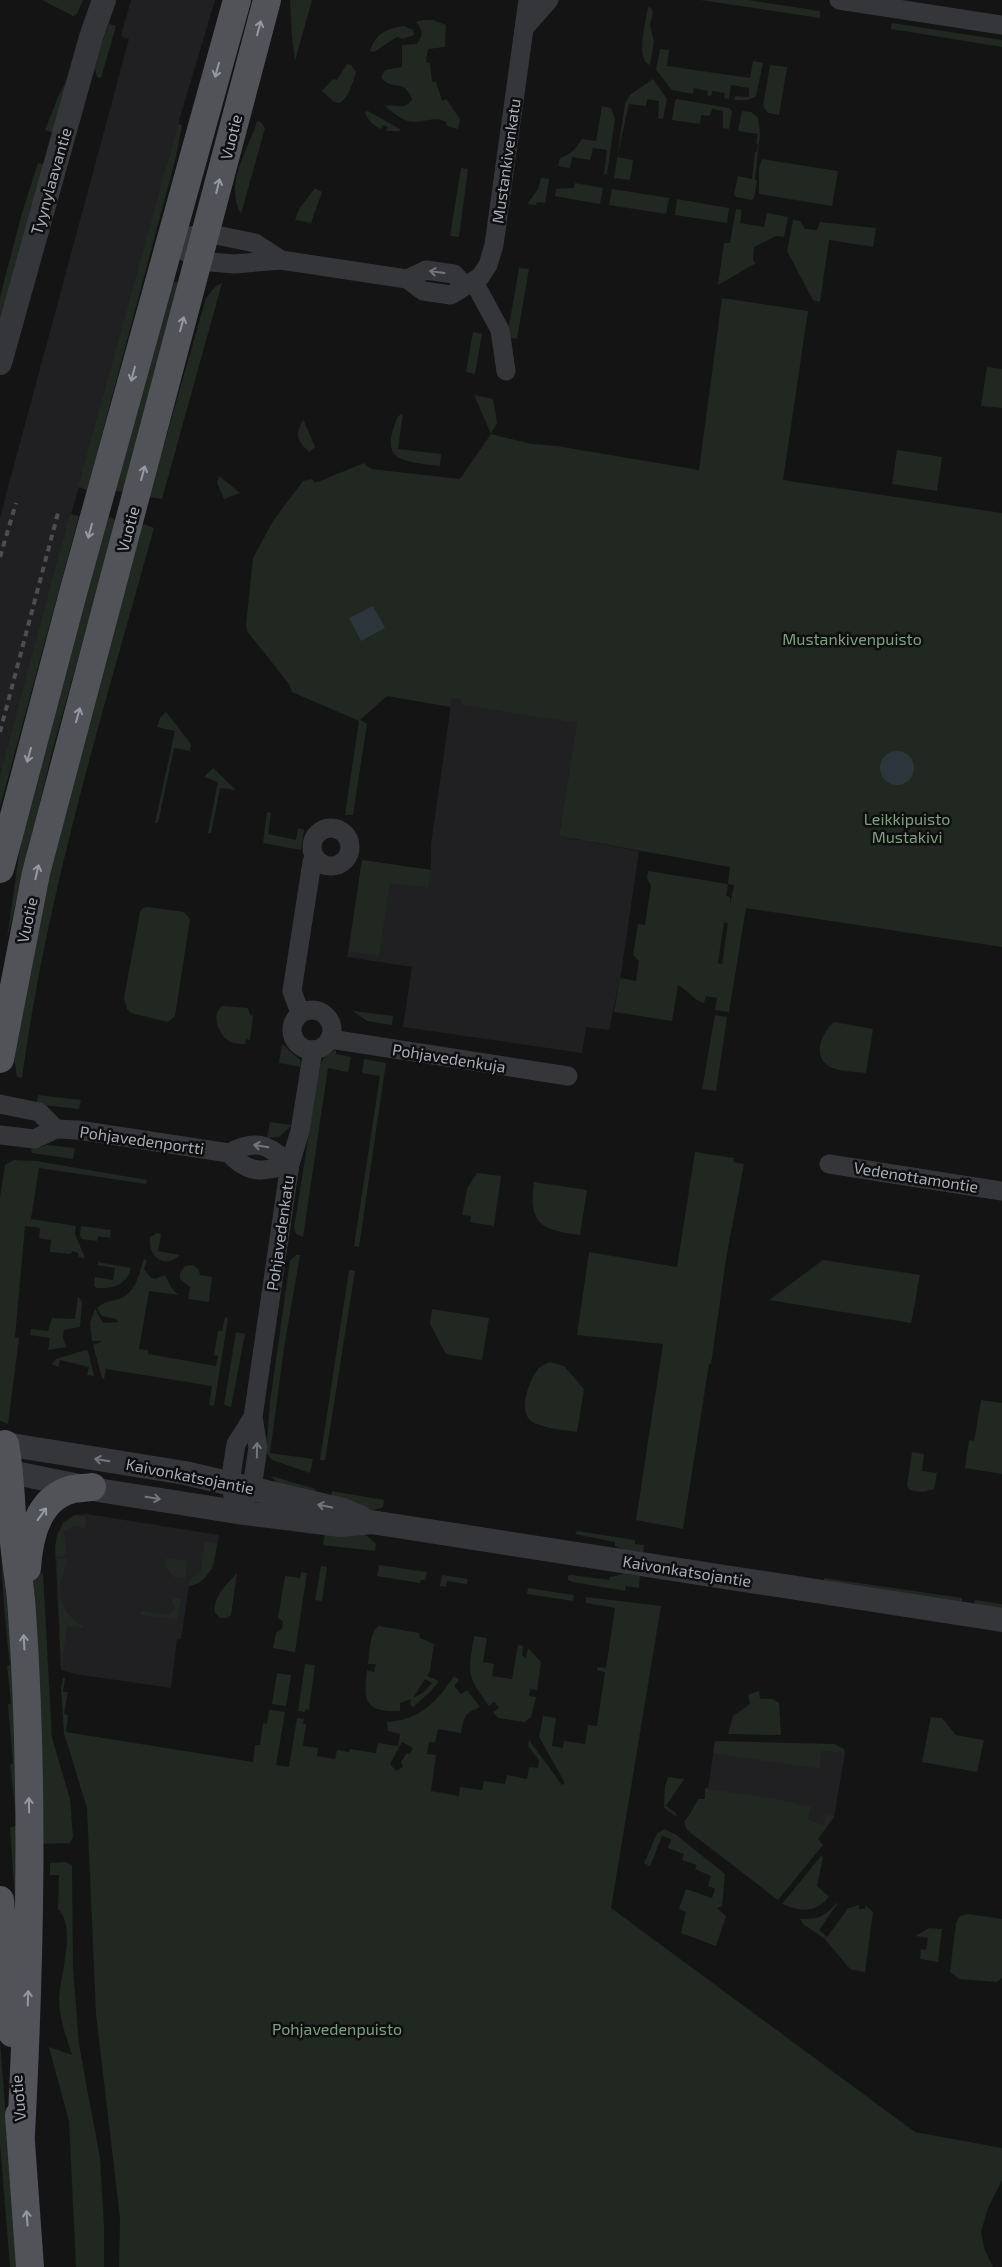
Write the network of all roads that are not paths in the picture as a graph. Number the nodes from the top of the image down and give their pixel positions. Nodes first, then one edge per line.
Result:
1 (104, 0) edge
2 (237, 0) edge
3 (267, 0) edge
4 (528, 0) edge
5 (549, 0) edge
6 (839, 0) edge
7 (1002, 25) edge
8 (526, 26) junction
9 (206, 233) junction
10 (169, 240) junction
11 (281, 260) junction
12 (199, 261) junction
13 (470, 284) junction
14 (0, 363) edge
15 (506, 371) dead end
16 (315, 858) dead end
17 (0, 870) edge
18 (300, 1013) junction
19 (330, 1039) junction
20 (313, 1050) junction
21 (0, 1059) edge
22 (568, 1076) dead end
23 (0, 1104) edge
24 (56, 1129) junction
25 (0, 1135) edge
26 (290, 1164) junction
27 (829, 1164) dead end
28 (1002, 1191) edge
29 (253, 1417) junction
30 (5, 1444) joint
31 (10, 1472) junction
32 (230, 1482) junction
33 (92, 1487) junction
34 (252, 1488) junction
35 (237, 1512) junction
36 (371, 1522) junction
37 (22, 1611) junction
38 (1002, 1620) edge
39 (0, 1900) edge
40 (21, 2134) junction
41 (30, 2267) edge

1 - 14 street, Tyynylaavantie
2 -> 10 main road, Vuotie
9 -> 3 main road, Vuotie
4 - 8 street, Mustankivenkatu
5 - 8 street
6 - 7 street
8 - 13 street, Mustankivenkatu
9 - 10 street
9 - 11 street
9 - 12 main road, Vuotie
10 - 12 street
10 -> 17 main road, Vuotie
11 - 12 street
11 - 13 street
21 -> 12 main road, Vuotie
13 - 15 street
16 - 18 street
18 - 19 street
18 - 20 street
19 - 20 street
19 - 22 street, Pohjavedenkuja
20 - 26 street, Pohjavedenkatu
23 - 24 street, Pohjavedenportti
24 - 25 street, Pohjavedenportti
24 - 26 street, Pohjavedenportti
26 - 29 street, Pohjavedenkatu
27 - 28 street, Vedenottamontie
29 - 32 street, Pohjavedenkatu
34 -> 29 street, Pohjavedenkatu
30 - 31 main road
32 -> 30 street, Kaivonkatsojantie
31 - 33 street, Kaivonkatsojantie
31 - 37 main road
32 - 34 street, Kaivonkatsojantie
32 - 35 street, Pohjavedenkatu
33 -> 35 street, Kaivonkatsojantie
37 -> 33 main road
34 - 35 street, Pohjavedenkatu
36 -> 34 street, Kaivonkatsojantie
35 - 36 street, Kaivonkatsojantie
36 - 38 street, Kaivonkatsojantie
40 -> 37 main road
39 - 40 main road, Vuotie
41 -> 40 main road, Vuotie

